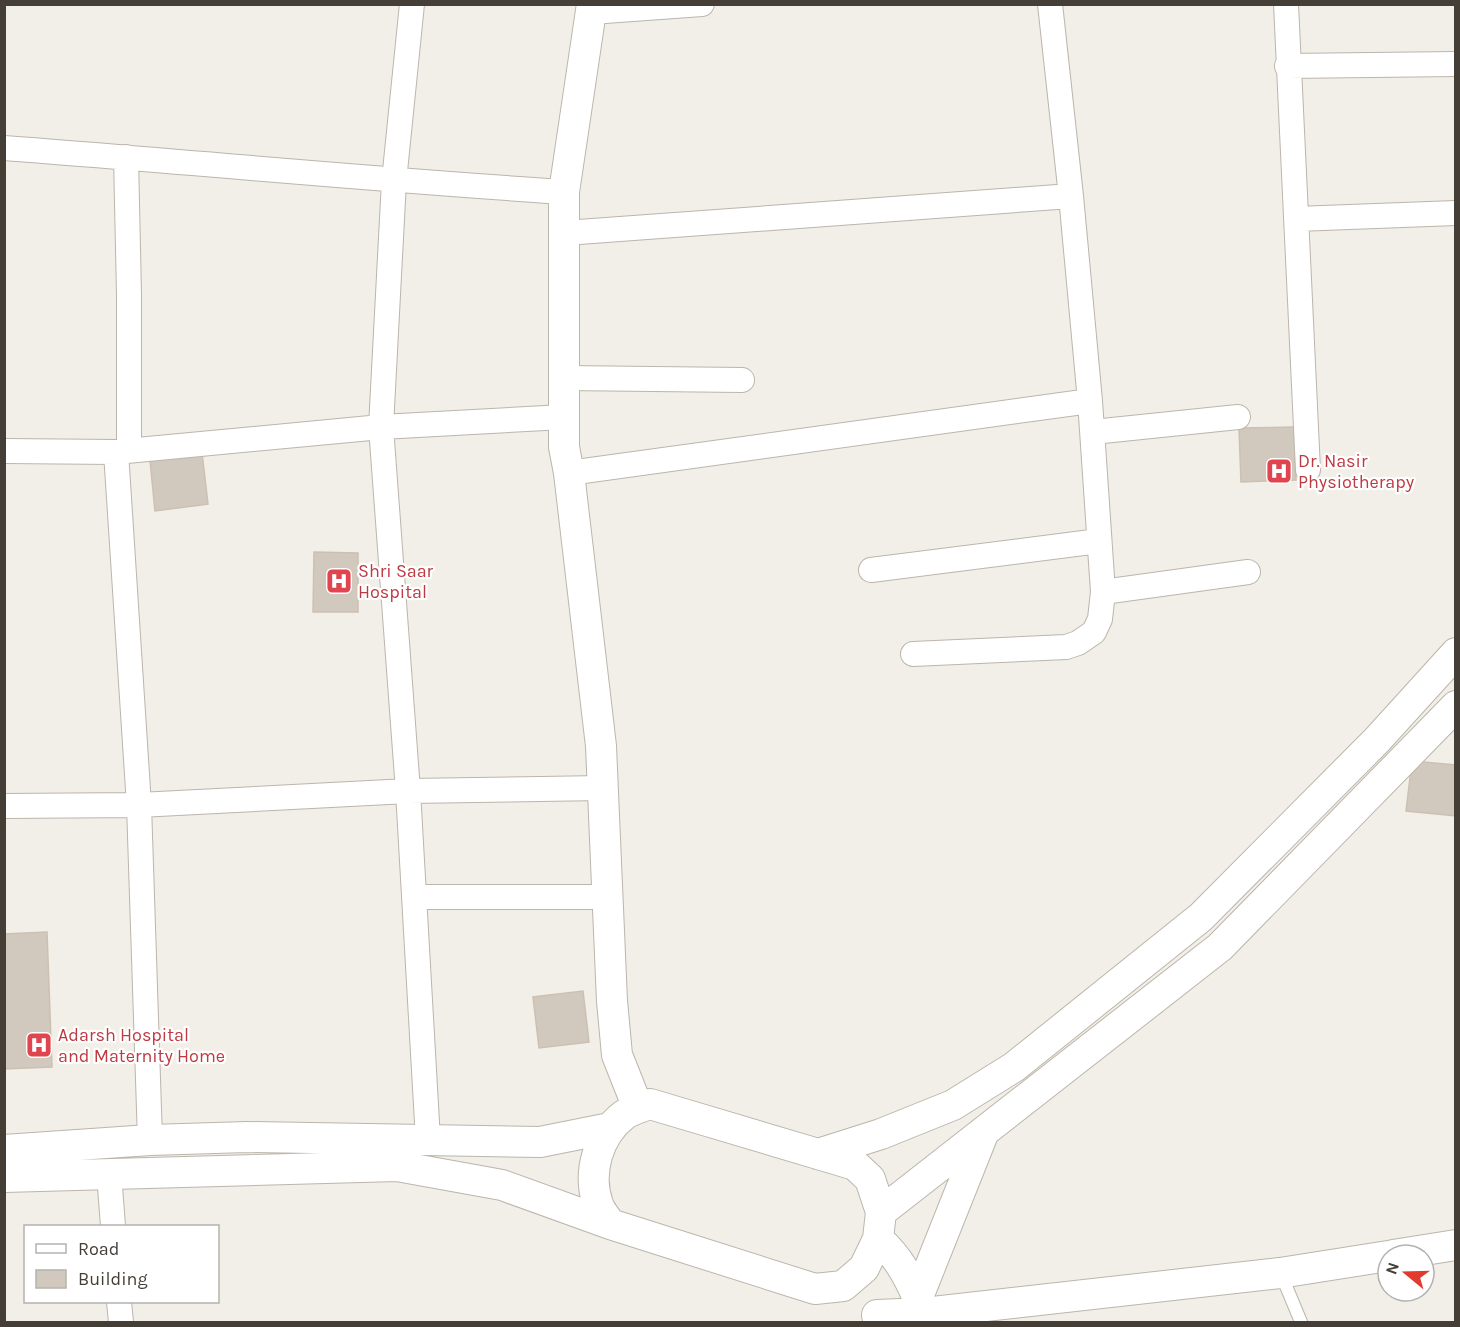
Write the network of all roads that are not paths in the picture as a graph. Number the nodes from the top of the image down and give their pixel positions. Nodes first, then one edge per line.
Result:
1 (412, 4) edge
2 (702, 4) edge
3 (1050, 4) edge
4 (1286, 4) edge
5 (592, 8) edge
6 (1455, 64) edge
7 (1287, 66) junction
8 (4, 148) edge
9 (126, 157) junction
10 (394, 181) junction
11 (564, 192) junction
12 (1071, 196) junction
13 (1455, 213) edge
14 (1296, 219) junction
15 (565, 233) junction
16 (564, 378) junction
17 (742, 380) dead end
18 (1090, 401) junction
19 (564, 417) junction
20 (1238, 417) dead end
21 (381, 427) junction
22 (1093, 432) junction
23 (122, 450) junction
24 (4, 451) edge
25 (1308, 470) dead end
26 (569, 473) junction
27 (1099, 541) junction
28 (871, 570) dead end
29 (1248, 572) dead end
30 (1103, 592) junction
31 (1455, 653) edge
32 (914, 654) dead end
33 (1455, 706) edge
34 (603, 788) junction
35 (408, 791) junction
36 (139, 805) junction
37 (4, 806) edge
38 (414, 897) junction
39 (607, 897) junction
40 (638, 1108) junction
41 (610, 1128) junction
42 (984, 1131) junction
43 (150, 1140) junction
44 (428, 1140) junction
45 (4, 1150) edge
46 (818, 1154) junction
47 (109, 1174) junction
48 (4, 1177) edge
49 (610, 1224) junction
50 (113, 1225) edge
51 (880, 1225) junction
52 (1455, 1245) edge
53 (1436, 1248) edge
54 (1376, 1258) edge
55 (1280, 1273) junction
56 (843, 1287) junction
57 (119, 1303) edge
58 (923, 1311) edge
59 (879, 1319) edge
60 (121, 1323) edge
61 (1301, 1323) edge

1 - 10 street
2 - 5 street
3 - 12 street
4 - 7 street
5 - 11 street
6 - 7 street
7 - 14 street
8 - 9 street
9 - 10 street
9 - 23 street
10 - 11 street
10 - 21 street
11 - 15 street
12 - 15 street
12 - 18 street
13 - 14 street
14 - 25 street
15 - 16 street
16 - 17 street
16 - 19 street
18 - 22 street
18 - 26 street
19 - 21 street
19 - 26 street
20 - 22 street
21 - 23 street
21 - 35 street
22 - 27 street
23 - 24 street
23 - 36 street
26 - 34 street
27 - 28 street
27 - 30 street
29 - 30 street
30 - 32 street
31 - 46 street
33 - 42 street
34 - 35 street
34 - 39 street
35 - 36 street
35 - 38 street
36 - 37 street
36 - 43 street
38 - 39 street
38 - 44 street
39 - 40 street
40 - 41 street
40 - 46 street
41 - 44 street
41 - 49 street
42 - 51 street
42 - 58 street
43 - 44 street
43 - 45 street
46 - 51 street
47 - 48 street
47 - 49 street
47 - 50 street
49 - 56 street
51 - 56 street
51 - 58 street
52 - 53 street
54 - 55 street
55 - 58 street
55 - 61 lane
56 - 59 street
57 - 60 street
58 - 59 street

